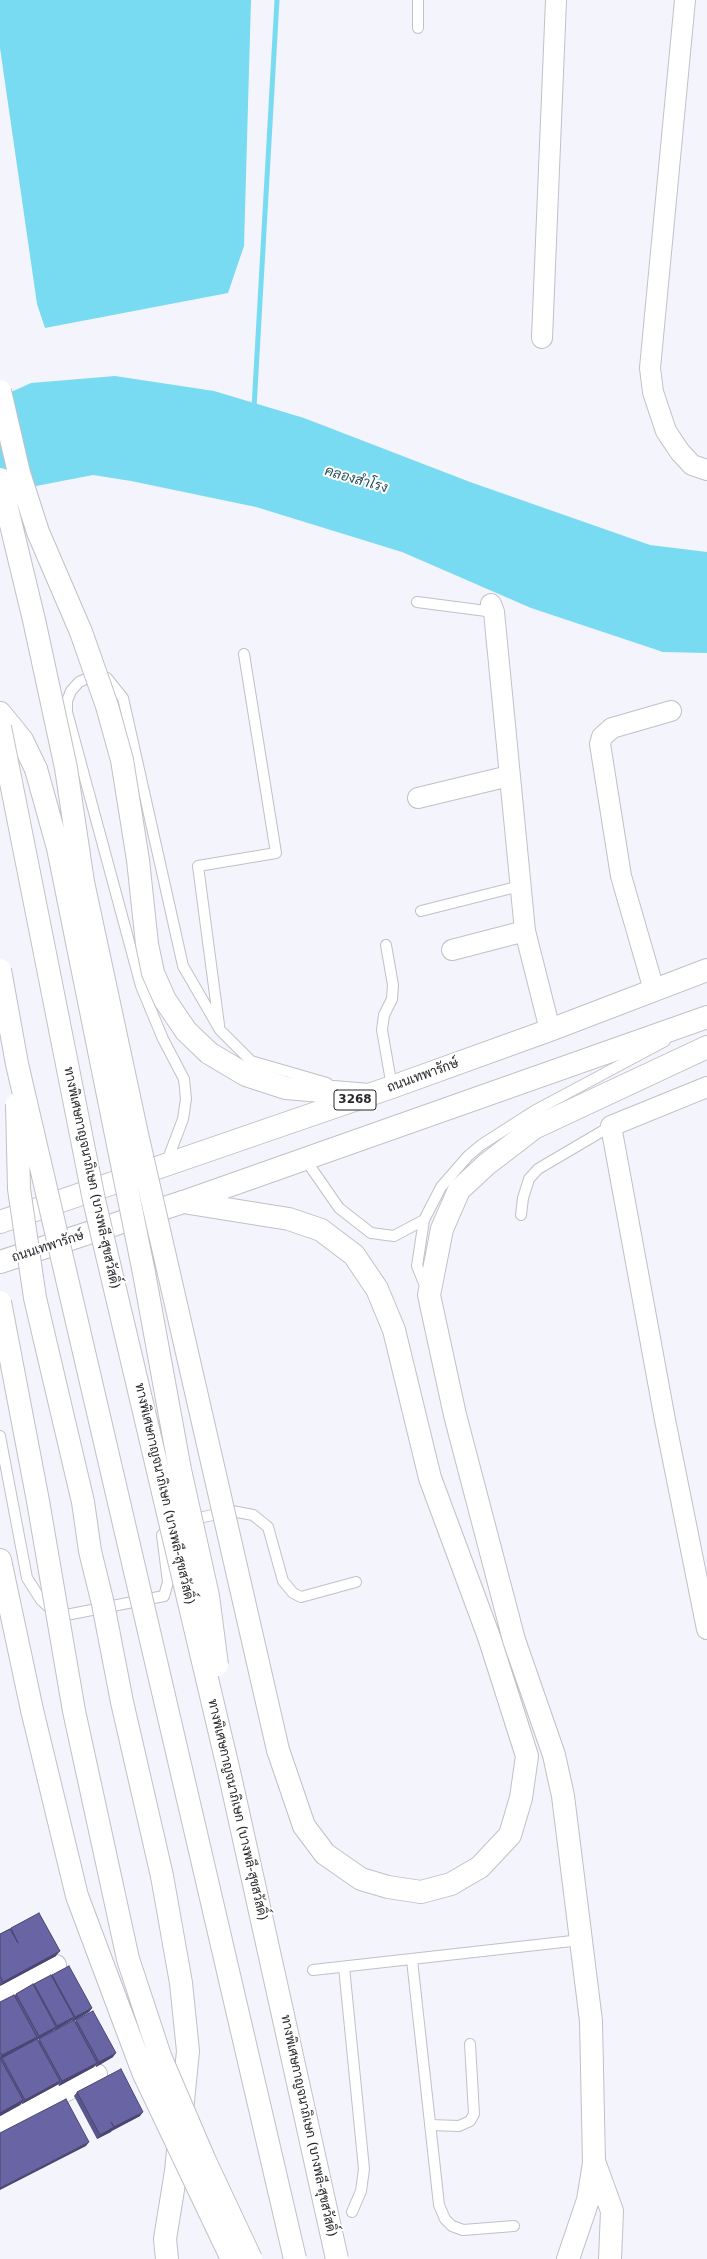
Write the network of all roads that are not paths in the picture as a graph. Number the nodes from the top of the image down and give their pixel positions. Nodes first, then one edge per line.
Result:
1 (418, 0) edge
2 (556, 0) edge
3 (685, 0) edge
4 (418, 28) dead end
5 (542, 338) dead end
6 (0, 391) edge
7 (707, 470) edge
8 (0, 479) edge
9 (417, 602) dead end
10 (493, 608) joint
11 (244, 654) dead end
12 (670, 711) dead end
13 (0, 713) edge
14 (0, 727) edge
15 (509, 776) junction
16 (418, 798) dead end
17 (520, 886) junction
18 (421, 911) dead end
19 (525, 931) junction
20 (386, 945) dead end
21 (452, 950) dead end
22 (0, 970) edge
23 (707, 970) edge
24 (654, 990) junction
25 (707, 1018) edge
26 (220, 1030) junction
27 (550, 1030) junction
28 (707, 1047) edge
29 (17, 1064) junction
30 (392, 1087) junction
31 (707, 1087) edge
32 (369, 1095) junction
33 (611, 1126) junction
34 (305, 1159) junction
35 (165, 1166) junction
36 (183, 1202) junction
37 (521, 1215) dead end
38 (424, 1220) junction
39 (0, 1222) edge
40 (0, 1262) edge
41 (429, 1295) junction
42 (0, 1302) edge
43 (0, 1436) edge
44 (0, 1560) edge
45 (356, 1582) dead end
46 (707, 1629) edge
47 (230, 1776) junction
48 (581, 1940) junction
49 (412, 1960) junction
50 (56, 1965) dead end
51 (344, 1968) junction
52 (313, 1970) dead end
53 (0, 1993) edge
54 (470, 2044) dead end
55 (97, 2074) dead end
56 (430, 2125) junction
57 (0, 2128) edge
58 (594, 2163) junction
59 (352, 2212) dead end
60 (514, 2226) dead end
61 (167, 2259) edge
62 (232, 2259) edge
63 (251, 2259) edge
64 (295, 2259) edge
65 (337, 2259) edge
66 (568, 2259) edge
67 (610, 2259) edge

1 - 4 lane
2 - 5 street
3 - 7 street
6 - 32 main road, bridge
8 - 36 main road, bridge
9 - 10 lane
10 - 15 street
11 - 26 lane
12 - 24 street
13 - 47 main road, bridge
14 - 47 main road, ทางพิเศษกาญจนาภิเษก (บางพลี-สุขสวัสดิ์), bridge
15 - 16 street
15 - 17 street
17 - 18 lane
17 - 19 street
19 - 21 street
19 - 27 street
20 - 30 lane
22 - 29 main road, bridge
23 - 24 main road, ถนนเทพารักษ์ / 3268
24 - 27 main road, ถนนเทพารักษ์ / 3268
25 - 34 main road, ถนนเทพารักษ์
25 - 38 lane
26 - 32 lane
26 - 35 lane
27 - 30 main road, ถนนเทพารักษ์ / 3268
28 - 41 main road
29 - 61 main road, bridge
29 - 64 main road, bridge
30 - 32 main road, ถนนเทพารักษ์ / 3268
31 - 33 street
32 - 35 main road, ถนนเทพารักษ์ / 3268
33 - 37 lane
33 - 46 street
34 - 36 main road, ถนนเทพารักษ์
34 - 38 lane
35 - 39 main road, ถนนเทพารักษ์ / 3268
36 - 40 main road, ถนนเทพารักษ์
38 - 41 lane
41 - 48 main road
42 - 63 main road, bridge
43 - 45 lane
44 - 62 main road, bridge
47 - 65 main road, ทางพิเศษกาญจนาภิเษก (บางพลี-สุขสวัสดิ์), bridge
48 - 49 lane
48 - 58 main road
49 - 51 lane
49 - 56 lane
50 - 53 street
51 - 52 lane
51 - 59 lane
54 - 56 lane
55 - 57 street
56 - 60 lane
58 - 66 main road
58 - 67 main road

